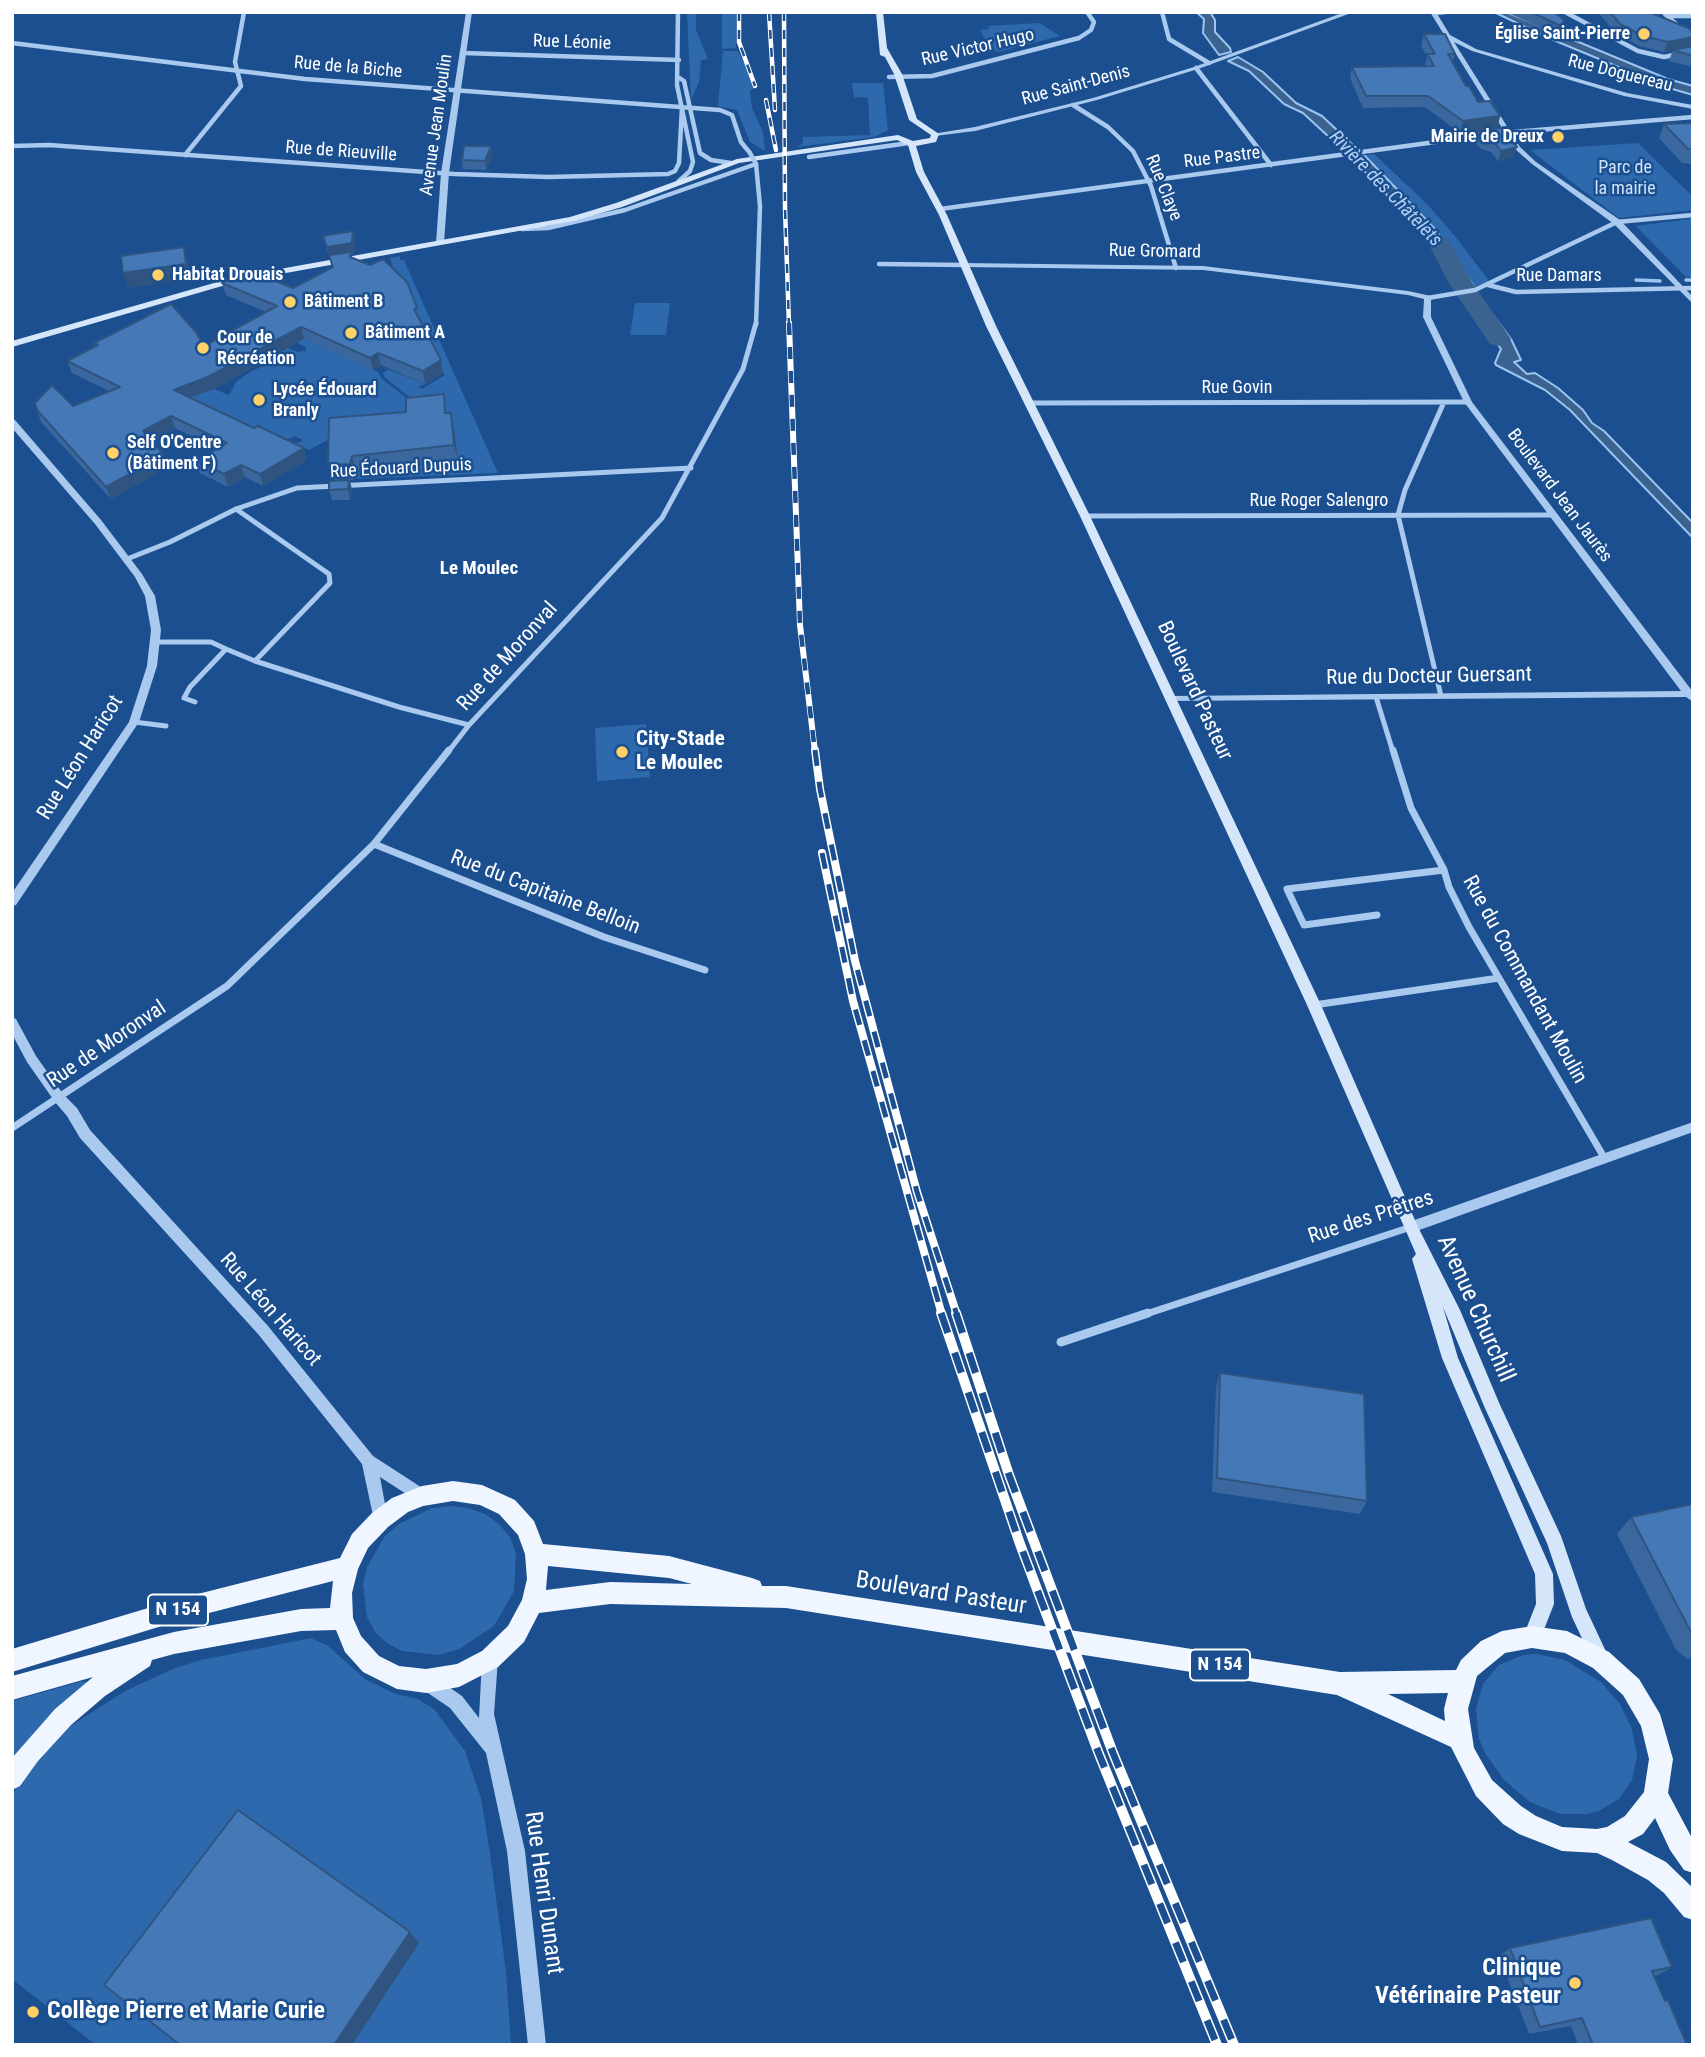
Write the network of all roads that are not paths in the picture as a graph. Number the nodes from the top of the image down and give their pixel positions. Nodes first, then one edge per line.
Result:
1 (244, 12) edge
2 (469, 12) edge
3 (678, 12) edge
4 (879, 12) edge
5 (1087, 12) edge
6 (1162, 12) edge
7 (1351, 12) edge
8 (1446, 12) edge
9 (1565, 12) edge
10 (1434, 13) edge
11 (1665, 14) edge
12 (1693, 16) edge
13 (1448, 35) junction
14 (1693, 40) edge
15 (12, 43) edge
16 (884, 48) junction
17 (1693, 51) edge
18 (463, 53) junction
19 (679, 60) junction
20 (1209, 64) junction
21 (1196, 68) junction
22 (237, 69) junction
23 (678, 76) junction
24 (889, 77) junction
25 (899, 77) junction
26 (457, 92) junction
27 (1073, 105) junction
28 (682, 107) junction
29 (688, 107) junction
30 (1693, 107) edge
31 (1693, 118) edge
32 (925, 128) junction
33 (903, 129) junction
34 (1507, 132) junction
35 (1498, 133) edge
36 (935, 134) junction
37 (1489, 135) edge
38 (910, 143) junction
39 (927, 143) junction
40 (12, 146) edge
41 (185, 155) junction
42 (809, 157) dead end
43 (731, 163) junction
44 (756, 164) junction
45 (1270, 165) junction
46 (444, 173) junction
47 (925, 180) junction
48 (1148, 181) junction
49 (678, 182) junction
50 (940, 209) junction
51 (1693, 215) edge
52 (1617, 222) junction
53 (522, 229) junction
54 (440, 243) junction
55 (879, 264) dead end
56 (964, 265) junction
57 (1176, 268) junction
58 (1488, 285) junction
59 (1678, 288) junction
60 (1693, 288) edge
61 (1428, 298) junction
62 (1693, 302) edge
63 (12, 344) edge
64 (1030, 402) junction
65 (1444, 402) junction
66 (1468, 402) junction
67 (12, 422) edge
68 (691, 468) junction
69 (236, 509) junction
70 (1398, 515) junction
71 (1553, 515) junction
72 (1085, 516) junction
73 (127, 559) junction
74 (156, 642) junction
75 (226, 649) junction
76 (256, 661) junction
77 (1441, 696) junction
78 (1690, 696) edge
79 (1376, 697) junction
80 (1171, 699) junction
81 (195, 702) dead end
82 (134, 722) junction
83 (469, 725) junction
84 (166, 726) dead end
85 (374, 844) junction
86 (1444, 870) junction
87 (12, 902) edge
88 (1377, 915) dead end
89 (705, 970) dead end
90 (1499, 978) junction
91 (1314, 1005) junction
92 (12, 1022) edge
93 (59, 1098) junction
94 (1693, 1127) edge
95 (12, 1128) edge
96 (1605, 1159) junction
97 (1411, 1227) junction
98 (1061, 1342) dead end
99 (368, 1461) junction
100 (422, 1496) junction
101 (380, 1520) junction
102 (537, 1555) junction
103 (346, 1567) junction
104 (786, 1597) junction
105 (532, 1603) junction
106 (342, 1619) junction
107 (1532, 1637) junction
108 (174, 1643) junction
109 (490, 1659) junction
110 (1601, 1660) junction
111 (12, 1661) edge
112 (426, 1681) junction
113 (1462, 1681) junction
114 (1340, 1684) junction
115 (12, 1688) edge
116 (1460, 1740) junction
117 (494, 1749) junction
118 (12, 1778) edge
119 (1656, 1794) junction
120 (1597, 1840) junction
121 (1693, 1861) edge
122 (1693, 1908) edge
123 (537, 2045) edge

1 - 22 street
2 - 18 street, Avenue Jean Moulin
3 - 19 street
4 - 16 main road
5 - 25 street, Rue Victor Hugo
6 - 20 street
7 - 20 street, Rue Saint-Denis
8 - 10 street
9 - 17 street
10 - 13 street, Rue Doguereau
11 - 12 street
11 - 14 street
13 - 30 street, Rue Doguereau
13 - 34 street
15 - 22 street, Rue de la Biche
16 - 24 main road
16 - 25 main road
18 - 19 street, Rue Léonie
18 - 26 street, Avenue Jean Moulin
19 - 23 street
20 - 21 street, Rue Saint-Denis
21 - 27 street, Rue Saint-Denis
21 - 45 street
22 - 26 street, Rue de la Biche
22 - 41 street
23 - 28 street
23 - 29 street
24 - 25 street, Rue Victor Hugo
24 - 33 main road
25 - 32 main road
26 - 28 street, Rue de la Biche
26 - 46 street, Avenue Jean Moulin
27 - 36 street, Rue Saint-Denis
27 - 48 street, Rue Claye
28 - 29 street, Rue de Moronval
28 - 46 street, Rue de Rieuville
28 - 49 street
29 - 43 street
29 - 44 street, Rue de Moronval, bridge
31 - 34 street
32 - 33 main road
32 - 36 main road
33 - 38 main road
33 - 43 main road
34 - 35 street
34 - 52 street
36 - 39 main road
37 - 45 street, Rue Pastre
38 - 39 main road
38 - 42 street
38 - 47 main road, Boulevard Pasteur
39 - 47 main road, Boulevard Pasteur
40 - 41 street, Rue de Rieuville
41 - 46 street, Rue de Rieuville
43 - 49 main road
44 - 53 street
44 - 68 street, Rue de Moronval
45 - 48 street, Rue Pastre
46 - 54 street, Avenue Jean Moulin
47 - 50 main road, Boulevard Pasteur
48 - 50 street, Rue Pastre
48 - 57 street, Rue Claye
49 - 53 main road
50 - 56 main road, Boulevard Pasteur
51 - 52 street
52 - 58 street
52 - 59 street
53 - 54 main road
54 - 63 main road
55 - 56 street, Rue Gromard
56 - 57 street, Rue Gromard
56 - 64 main road, Boulevard Pasteur
57 - 61 street, Rue Gromard
58 - 59 street, Rue Damars
58 - 61 street, Rue Damars
59 - 60 street, Rue Damars
59 - 62 street
61 - 66 street, Boulevard Jean Jaurès
64 - 65 street, Rue Govin
64 - 72 main road, Boulevard Pasteur
65 - 66 street, Rue Govin
65 - 70 street
66 - 71 street, Boulevard Jean Jaurès
67 - 73 street, Rue Léon Haricot
68 - 69 street, Rue Édouard Dupuis
68 - 83 street, Rue de Moronval
69 - 73 street, Rue Édouard Dupuis
69 - 76 street
70 - 71 street, Rue Roger Salengro
70 - 72 street, Rue Roger Salengro
70 - 77 street
71 - 78 street, Boulevard Jean Jaurès
72 - 80 main road, Boulevard Pasteur
73 - 74 street, Rue Léon Haricot
74 - 75 street
74 - 82 street, Rue Léon Haricot
75 - 76 street
75 - 81 street
76 - 83 street
77 - 78 street, Rue du Docteur Guersant
77 - 79 street, Rue du Docteur Guersant
79 - 80 street, Rue du Docteur Guersant
79 - 86 street, Rue du Commandant Moulin
80 - 91 main road, Boulevard Pasteur
82 - 84 street
82 - 87 street, Rue Léon Haricot
83 - 85 street, Rue de Moronval
85 - 89 street, Rue du Capitaine Belloin
85 - 93 street, Rue de Moronval
86 - 88 street
86 - 90 street, Rue du Commandant Moulin
90 - 91 street
90 - 96 street, Rue du Commandant Moulin
91 - 97 main road, Boulevard Pasteur
92 - 93 street, Rue Léon Haricot
93 - 95 street, Rue de Moronval
93 - 99 street, Rue Léon Haricot
94 - 96 street, Rue des Prêtres
96 - 97 street, Rue des Prêtres
97 - 98 street, Rue des Prêtres
97 - 107 main road, Avenue Churchill
97 - 110 main road, Avenue Churchill
99 - 100 street, Rue Léon Haricot
99 - 101 street, Rue Léon Haricot
100 - 101 main road
100 - 102 main road
101 - 103 main road
102 - 104 main road, N 154
102 - 105 main road
103 - 106 main road
103 - 111 main road, N 154
104 - 105 main road, Boulevard Pasteur / N 154
104 - 114 main road, Boulevard Pasteur / N 154
105 - 109 main road
106 - 108 main road, N 154
106 - 112 main road
107 - 110 main road
107 - 113 main road
108 - 115 main road, N 154
108 - 118 main road
109 - 112 main road
109 - 117 street, Rue Henri Dunant
110 - 119 main road
112 - 117 street
113 - 114 main road, N 154
113 - 116 main road
114 - 116 main road, N 154
116 - 120 main road
117 - 123 street, Rue Henri Dunant
119 - 120 main road
119 - 121 main road
120 - 122 main road

